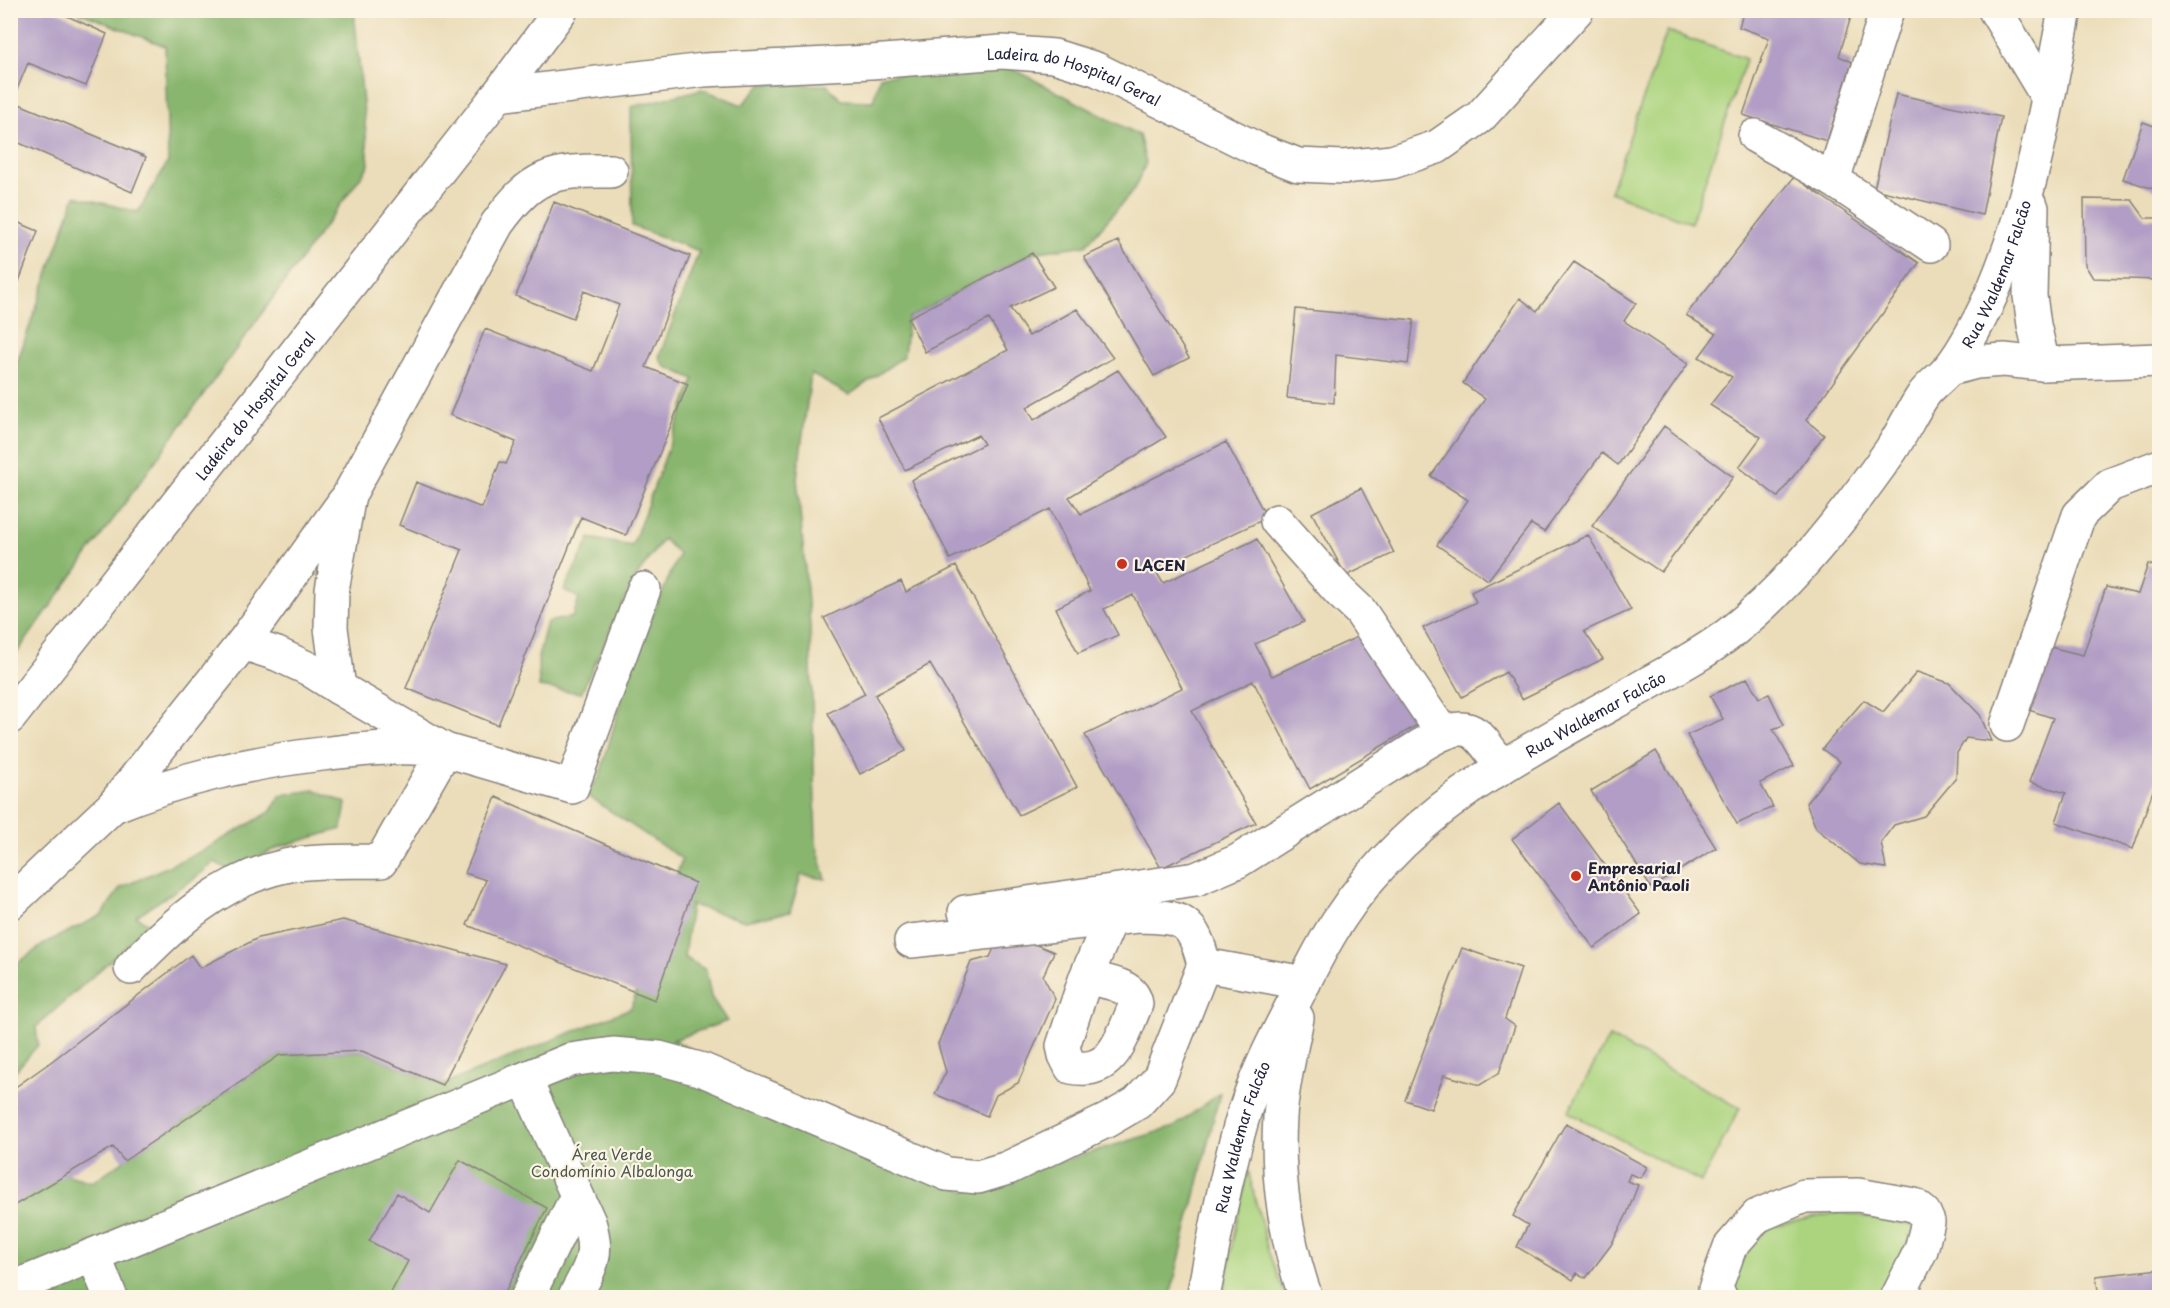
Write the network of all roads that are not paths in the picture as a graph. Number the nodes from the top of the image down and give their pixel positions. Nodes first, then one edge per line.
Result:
1 (561, 10) edge
2 (1577, 10) edge
3 (1887, 10) edge
4 (1995, 10) edge
5 (2065, 10) edge
6 (498, 94) junction
7 (2048, 98) junction
8 (1755, 136) dead end
9 (610, 171) dead end
10 (2033, 173) junction
11 (1833, 180) junction
12 (1931, 245) dead end
13 (2160, 360) edge
14 (2043, 364) junction
15 (1949, 369) junction
16 (1894, 446) junction
17 (2160, 466) edge
18 (349, 495) junction
19 (1277, 521) dead end
20 (644, 589) dead end
21 (243, 643) junction
22 (339, 688) junction
23 (10, 717) edge
24 (2007, 725) dead end
25 (1442, 732) junction
26 (445, 750) junction
27 (1502, 767) junction
28 (113, 806) junction
29 (10, 903) edge
30 (965, 912) dead end
31 (1111, 919) junction
32 (911, 941) dead end
33 (1204, 965) junction
34 (131, 968) dead end
35 (1086, 977) dead end
36 (1304, 983) junction
37 (525, 1079) junction
38 (577, 1196) junction
39 (93, 1256) junction
40 (10, 1289) edge
41 (111, 1298) edge
42 (527, 1298) edge
43 (574, 1298) edge
44 (1203, 1298) edge
45 (1306, 1298) edge
46 (1721, 1298) edge
47 (1897, 1298) edge

1 - 6 street, Ladeira do Hospital Geral
2 - 6 street, Ladeira do Hospital Geral
3 - 11 street
4 - 7 street
5 - 7 street, Rua Waldemar Falcão
6 - 23 street, Ladeira do Hospital Geral
7 - 10 street, Rua Waldemar Falcão
8 - 11 street
9 - 18 street
10 - 14 street, Rua Waldemar Falcão
10 - 15 street, Rua Waldemar Falcão
11 - 12 street
13 - 14 street
14 - 15 street, Rua Waldemar Falcão
14 - 16 street, Rua Waldemar Falcão
15 - 16 street, Rua Waldemar Falcão
16 - 27 street, Rua Waldemar Falcão
17 - 24 street
18 - 21 street
18 - 22 street
19 - 25 street
20 - 26 street
21 - 22 street
21 - 28 street
22 - 26 street
25 - 27 street
25 - 30 street
26 - 28 street
26 - 34 street
27 - 36 street, Rua Waldemar Falcão
28 - 29 street
31 - 32 street
31 - 33 street
31 - 35 street
33 - 36 street
33 - 37 street
36 - 44 street, Rua Waldemar Falcão
36 - 45 street, Rua Waldemar Falcão
37 - 38 street
37 - 39 street
38 - 42 street
38 - 43 street
39 - 40 street
39 - 41 street
46 - 47 street

